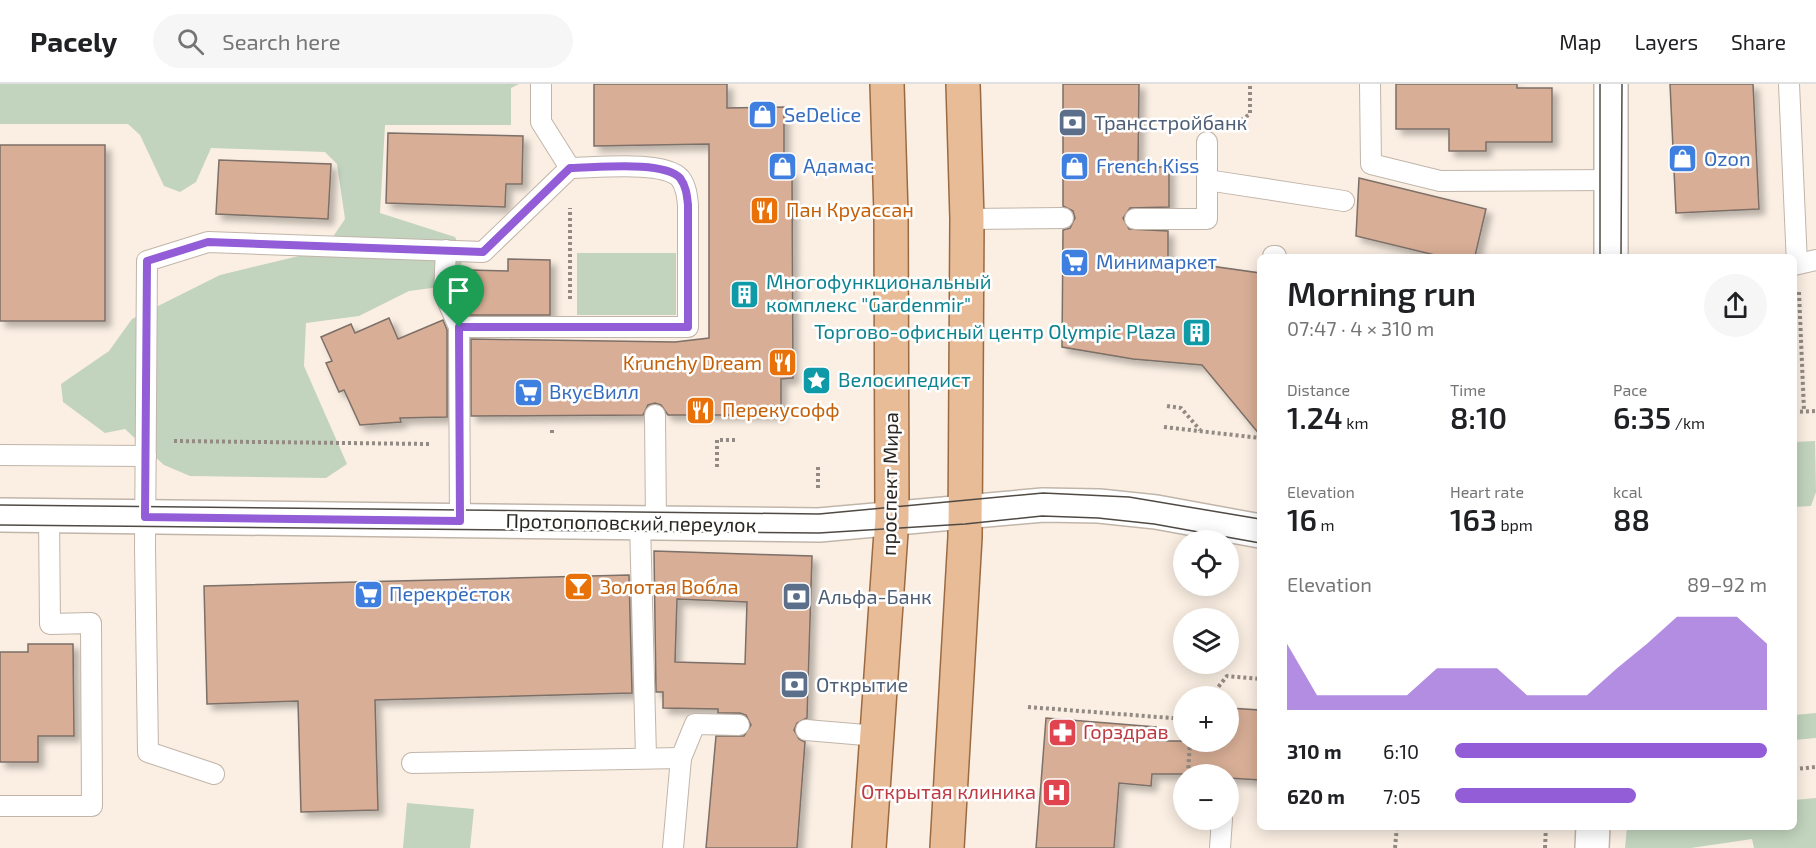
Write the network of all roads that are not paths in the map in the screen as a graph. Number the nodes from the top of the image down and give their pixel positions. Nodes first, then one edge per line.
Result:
1 (541, 84) edge
2 (887, 84) edge
3 (963, 84) edge
4 (1370, 84) edge
5 (1611, 84) edge
6 (1789, 84) edge
7 (1207, 142) road end
8 (570, 168) junction
9 (1207, 180) junction
10 (1611, 180) junction
11 (1344, 201) dead end
12 (1063, 218) dead end
13 (967, 219) junction
14 (1135, 219) dead end
15 (446, 250) junction
16 (1611, 254) edge
17 (1802, 263) edge
18 (459, 327) junction
19 (655, 415) dead end
20 (146, 449) junction
21 (0, 455) edge
22 (965, 513) junction
23 (0, 516) edge
24 (49, 516) junction
25 (145, 517) junction
26 (892, 518) junction
27 (460, 521) junction
28 (648, 523) junction
29 (1257, 530) edge
30 (739, 725) dead end
31 (806, 730) dead end
32 (877, 736) junction
33 (646, 757) junction
34 (681, 758) junction
35 (412, 763) dead end
36 (214, 774) dead end
37 (0, 806) edge
38 (1221, 830) edge
39 (1593, 830) edge
40 (673, 848) edge
41 (869, 848) edge
42 (947, 848) edge
43 (1220, 848) edge
44 (1592, 848) edge

1 - 8 lane
2 - 26 main road, проспект Мира
3 - 13 main road
4 - 10 lane
5 - 10 street
6 - 17 lane
7 - 9 lane
8 - 15 lane
8 - 18 lane
9 - 11 lane
9 - 14 lane
10 - 16 street
12 - 13 lane
13 - 22 main road
15 - 18 lane
15 - 20 lane
18 - 27 lane
19 - 28 lane
20 - 21 lane
20 - 25 lane
22 - 26 street, Протопоповский переулок
22 - 29 street, Протопоповский переулок
22 - 42 main road
23 - 24 street, Протопоповский переулок
24 - 25 street, Протопоповский переулок
24 - 37 lane
25 - 27 street, Протопоповский переулок
25 - 36 lane
26 - 28 street, Протопоповский переулок
26 - 32 main road, проспект Мира
27 - 28 street, Протопоповский переулок
28 - 33 lane
30 - 34 lane
31 - 32 lane
32 - 41 main road, проспект Мира
33 - 34 lane
33 - 35 lane
34 - 40 lane
38 - 43 lane
39 - 44 street

